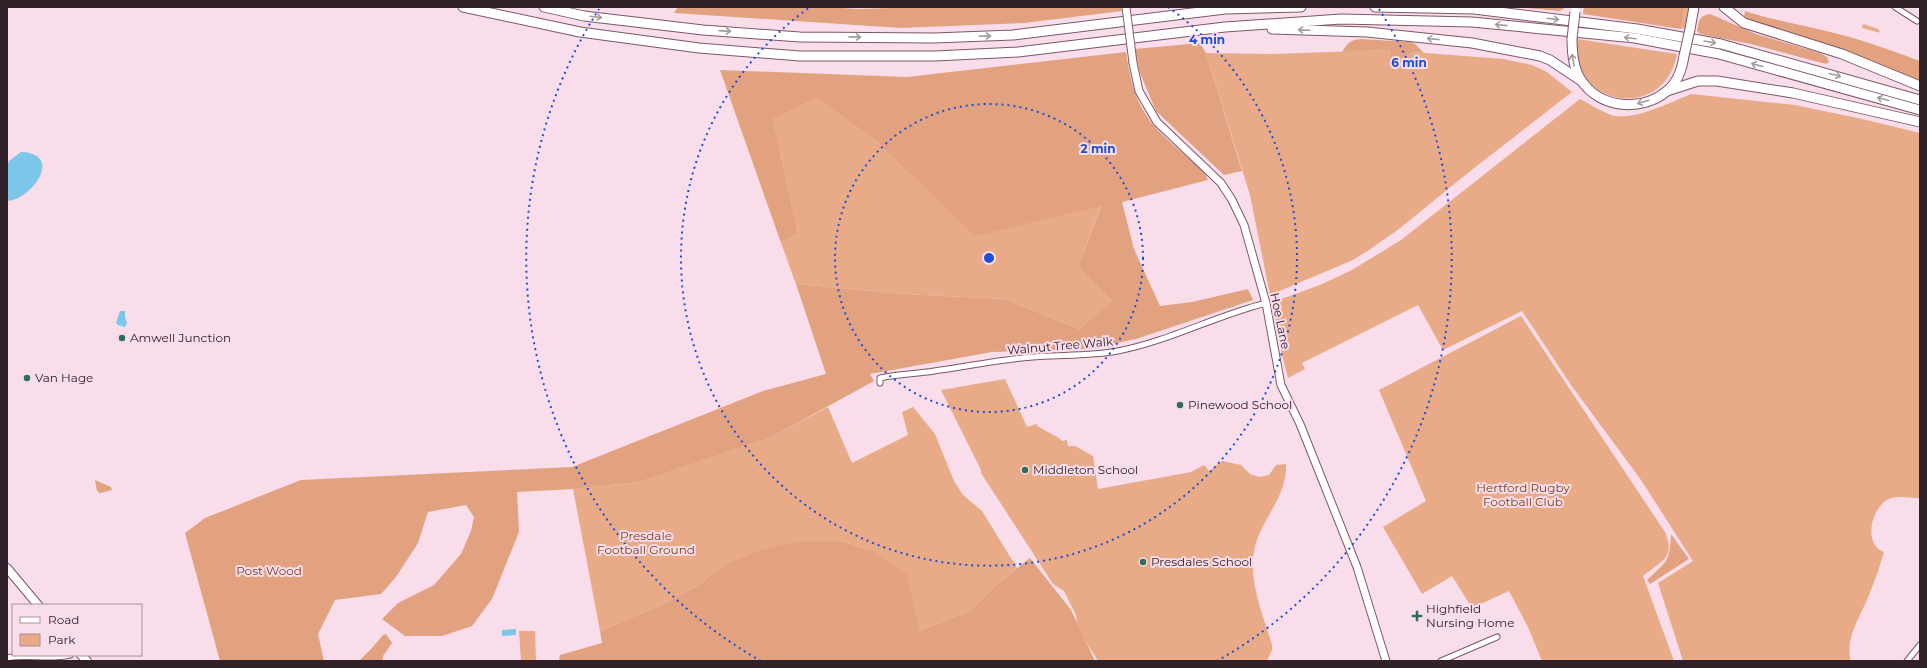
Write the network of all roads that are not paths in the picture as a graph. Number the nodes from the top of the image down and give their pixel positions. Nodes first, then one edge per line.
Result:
1 (463, 7) edge
2 (544, 7) edge
3 (1126, 7) edge
4 (1242, 7) edge
5 (1301, 7) edge
6 (1375, 7) edge
7 (1694, 7) edge
8 (1724, 7) edge
9 (1895, 7) edge
10 (1226, 9) junction
11 (1576, 10) edge
12 (1917, 21) dead end
13 (1225, 27) junction
14 (1580, 80) junction
15 (1920, 86) edge
16 (1667, 91) junction
17 (1920, 100) edge
18 (1920, 110) edge
19 (1920, 122) edge
20 (1266, 303) junction
21 (880, 383) dead end
22 (7, 568) edge
23 (37, 604) edge
24 (1497, 637) dead end
25 (1920, 645) edge
26 (36, 656) edge
27 (36, 656) edge
28 (65, 656) edge
29 (7, 658) edge
30 (1386, 661) edge
31 (1440, 661) edge
32 (1908, 661) edge

1 - 13 highway
2 -> 10 highway
3 - 20 street, Hoe Lane, bridge
4 - 10 highway
5 - 10 highway
6 -> 17 highway
7 - 16 highway, bridge
8 - 15 highway
9 - 12 street
14 -> 11 highway, bridge
14 -> 13 highway
18 -> 13 highway
16 -> 14 highway
16 - 19 highway
20 - 21 street, Walnut Tree Walk
20 - 30 street, Hoe Lane
22 - 23 main road
24 - 31 street
25 - 32 street
26 - 28 street
27 - 29 street

